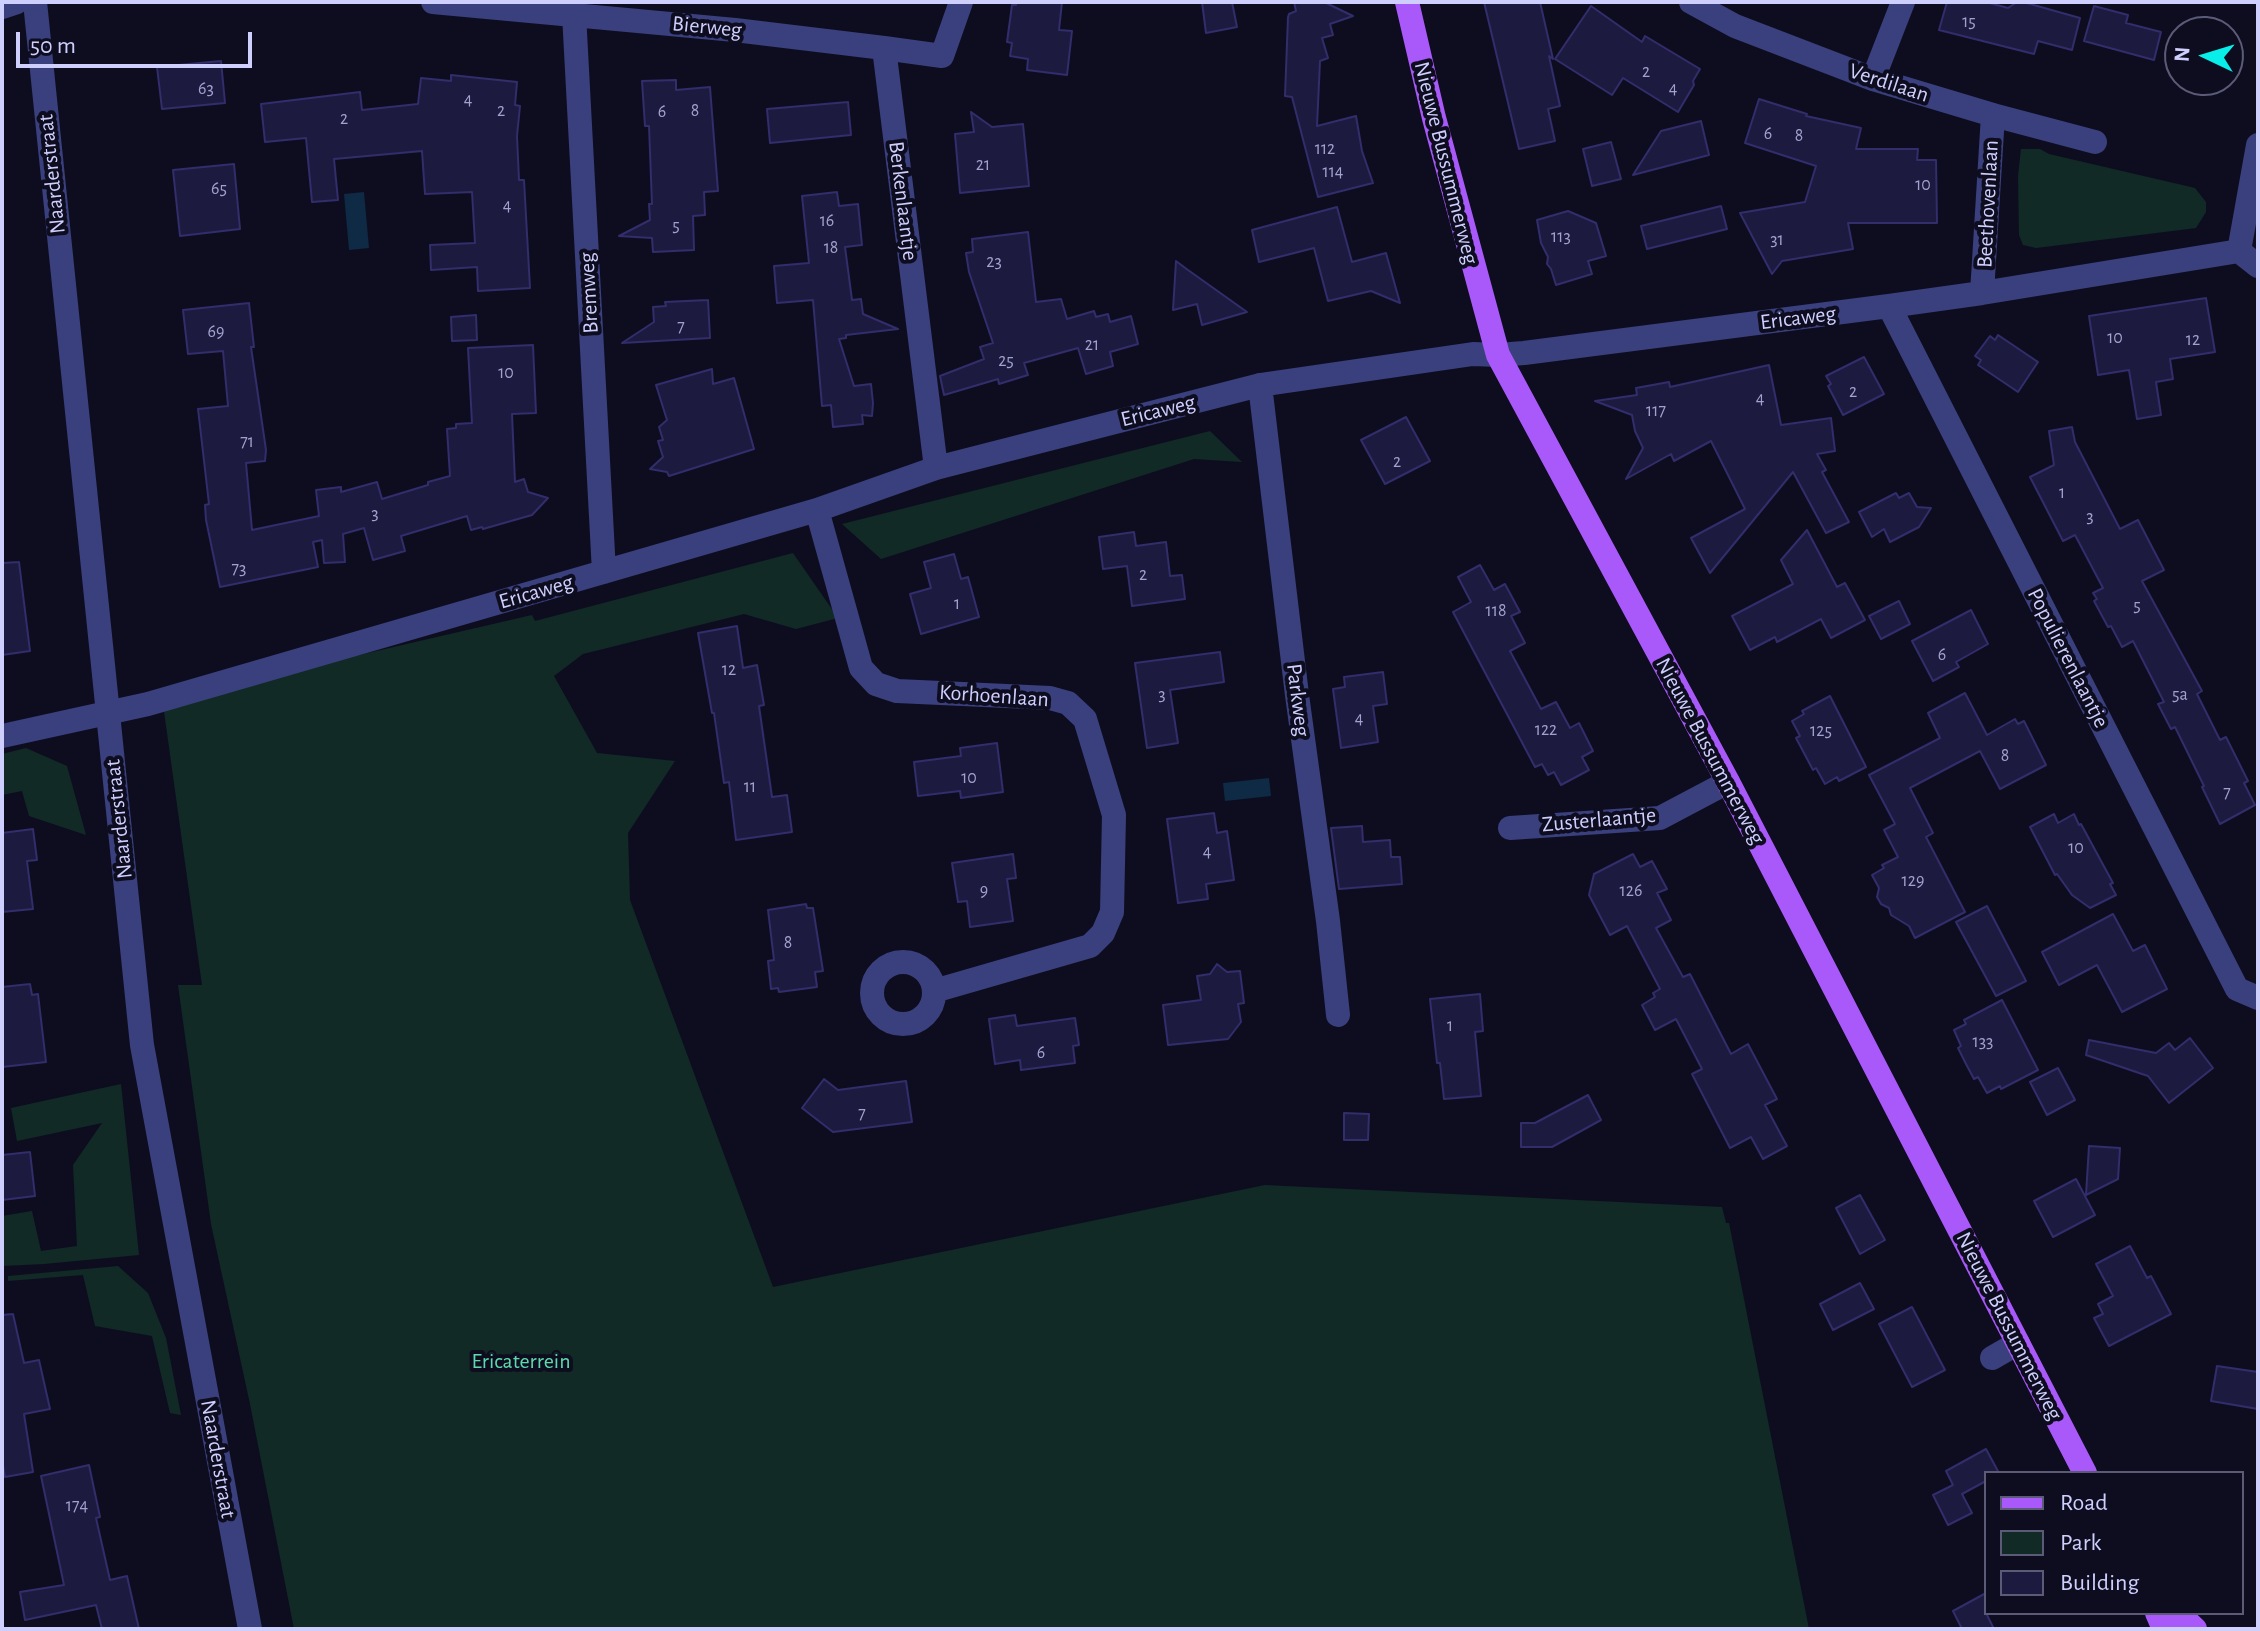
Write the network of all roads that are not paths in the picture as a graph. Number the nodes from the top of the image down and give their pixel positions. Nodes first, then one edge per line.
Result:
1 (17, 2) edge
2 (35, 2) edge
3 (433, 2) edge
4 (961, 2) edge
5 (1407, 2) edge
6 (1691, 2) edge
7 (1903, 2) edge
8 (2, 7) edge
9 (574, 14) junction
10 (884, 48) junction
11 (1873, 79) junction
12 (1993, 115) junction
13 (2095, 142) dead end
14 (2258, 145) edge
15 (2255, 184) edge
16 (2248, 258) edge
17 (1982, 293) junction
18 (1889, 306) junction
19 (1498, 355) junction
20 (1260, 385) junction
21 (936, 468) junction
22 (817, 510) junction
23 (604, 572) junction
24 (108, 713) junction
25 (2, 736) edge
26 (1728, 782) junction
27 (1510, 828) dead end
28 (934, 991) dead end
29 (2258, 998) edge
30 (1338, 1015) dead end
31 (2018, 1343) junction
32 (1992, 1358) dead end
33 (2084, 1471) edge
34 (2180, 1615) edge
35 (250, 1629) edge
36 (2195, 1629) edge

1 - 8 street
2 - 24 street, Naarderstraat
3 - 9 street, Bierweg
4 - 10 street
5 - 19 main road, Nieuwe Bussummerweg
6 - 11 street, Verdilaan
7 - 11 street
9 - 10 street, Bierweg
9 - 23 street, Bremweg
10 - 21 street, Berkenlaantje
11 - 12 street, Verdilaan
12 - 13 street, Verdilaan
12 - 17 street, Beethovenlaan
14 - 15 street
15 - 16 street
16 - 17 street, Ericaweg
17 - 18 street, Ericaweg
18 - 19 street, Ericaweg
18 - 29 street, Populierenlaantje
19 - 20 street, Ericaweg
19 - 26 main road, Nieuwe Bussummerweg
20 - 21 street, Ericaweg
20 - 30 street, Parkweg
21 - 22 street, Ericaweg
22 - 23 street, Ericaweg
22 - 28 street, Korhoenlaan
23 - 24 street, Ericaweg
24 - 25 street, Ericaweg
24 - 35 street, Naarderstraat
26 - 27 street, Zusterlaantje
26 - 31 main road, Nieuwe Bussummerweg
31 - 32 street
31 - 33 main road, Nieuwe Bussummerweg
34 - 36 main road

